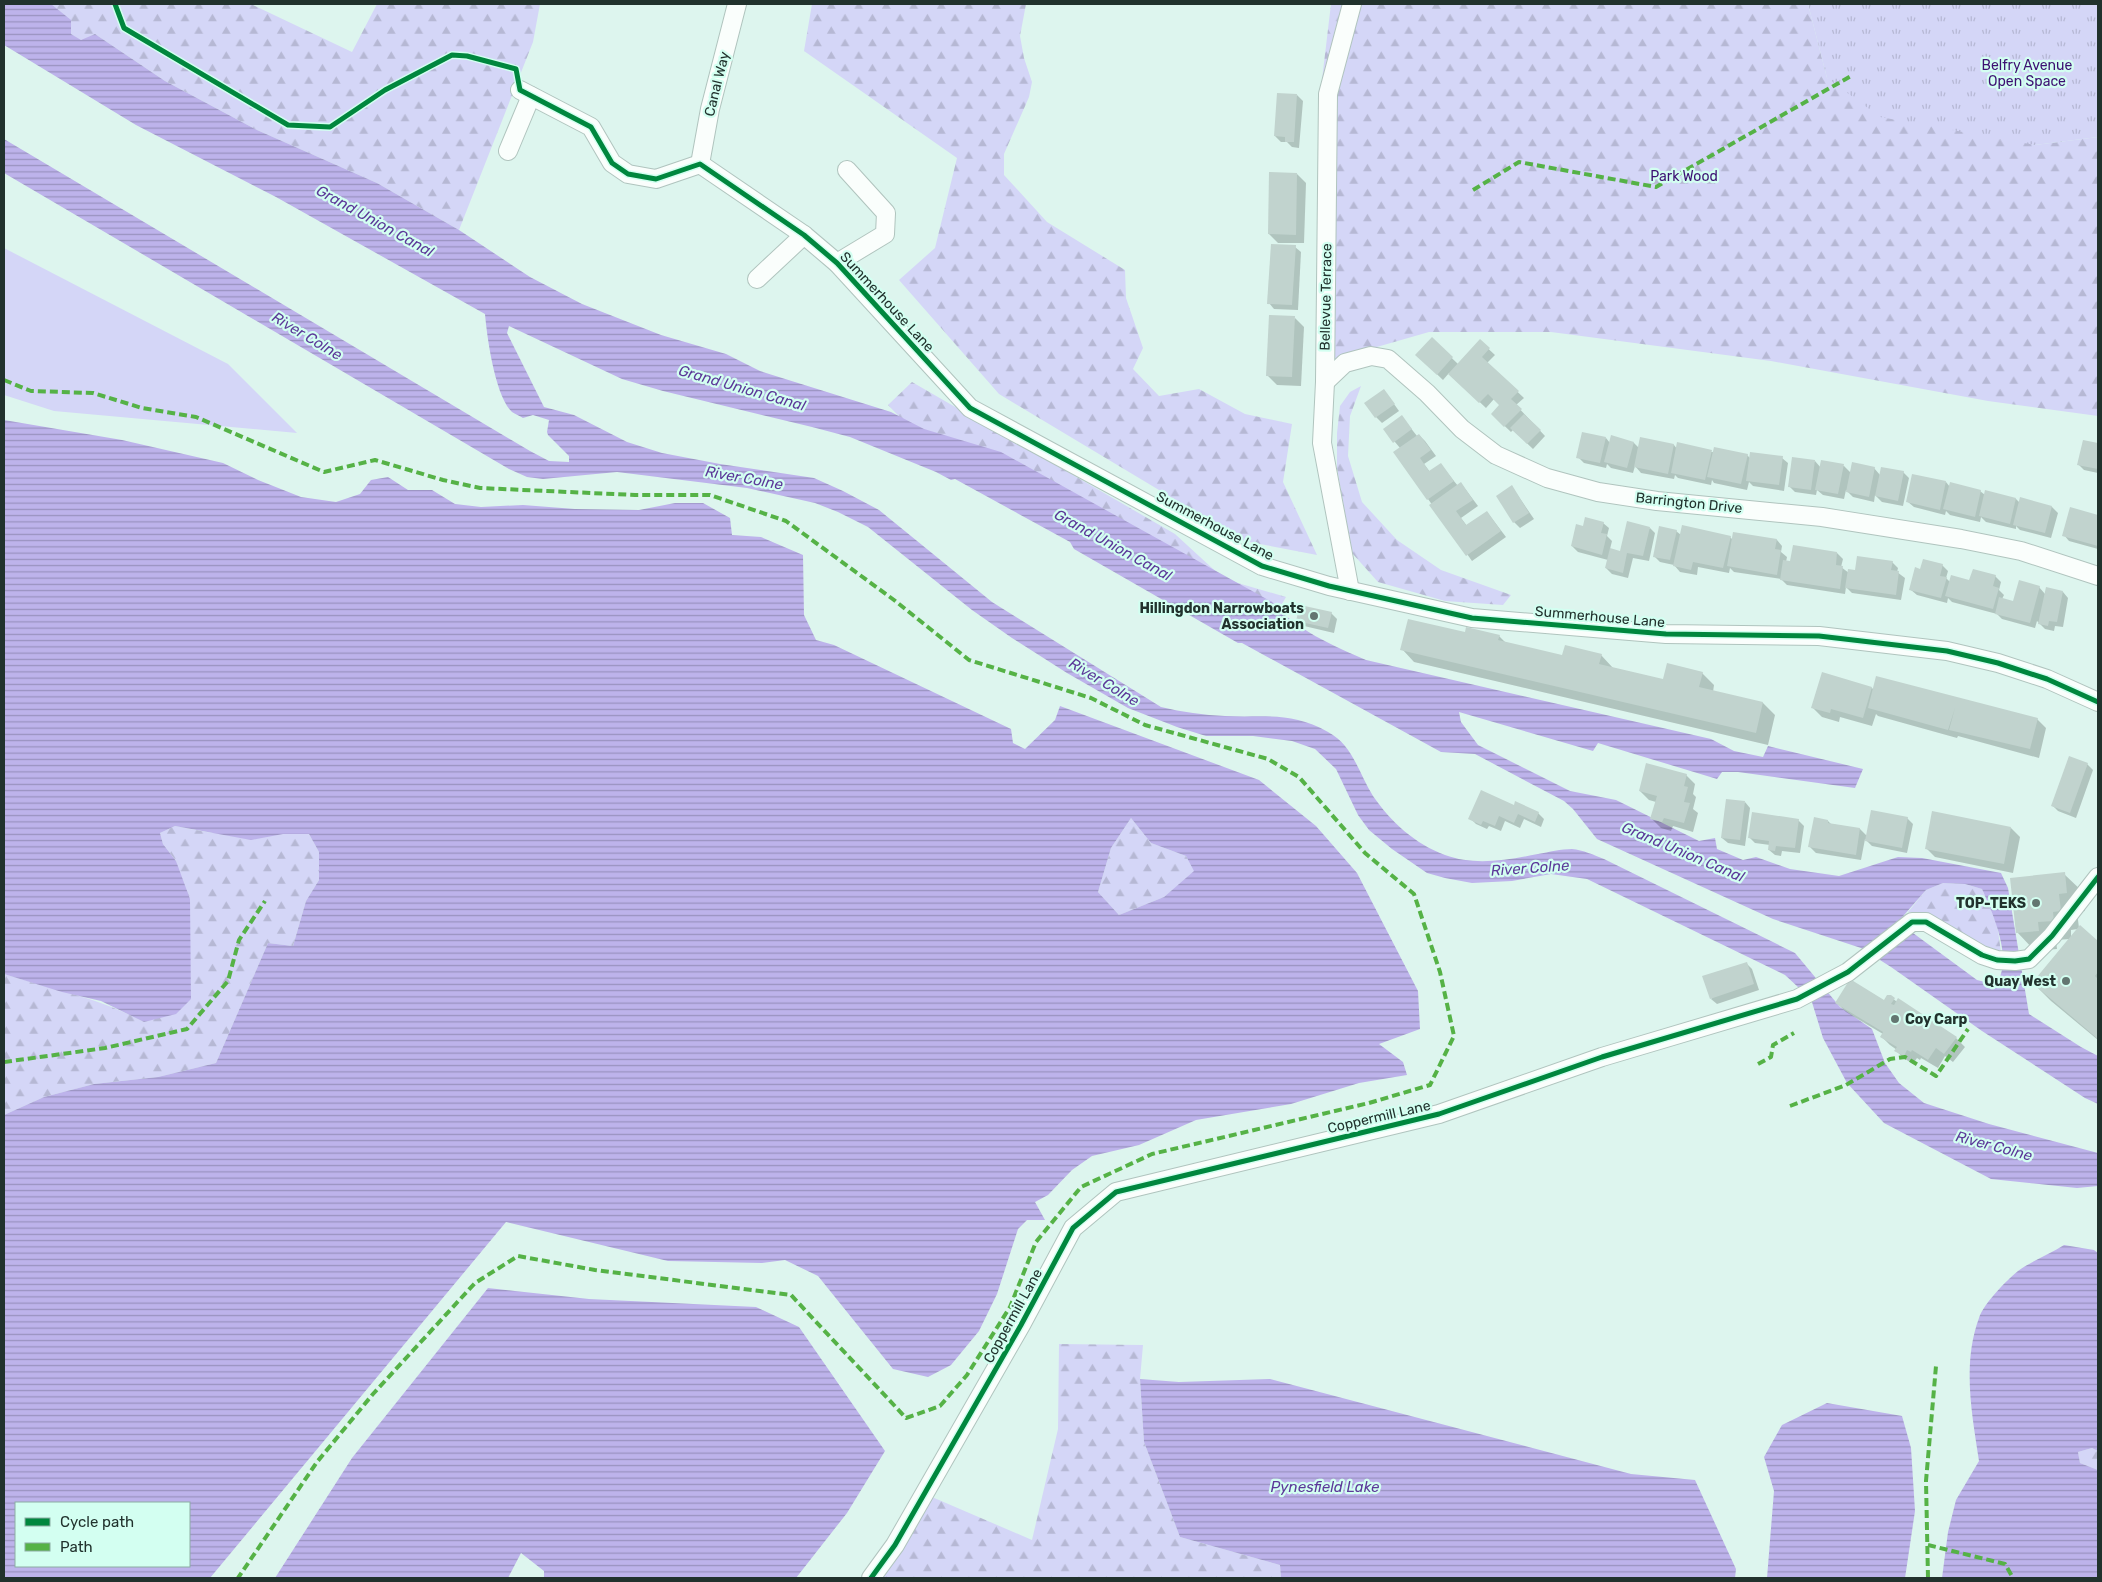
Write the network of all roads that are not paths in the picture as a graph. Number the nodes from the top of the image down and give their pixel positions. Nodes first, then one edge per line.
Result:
1 (736, 4) edge
2 (1352, 4) edge
3 (508, 151) dead end
4 (700, 164) junction
5 (847, 170) dead end
6 (804, 235) junction
7 (837, 264) junction
8 (757, 279) dead end
9 (1325, 382) junction
10 (2098, 576) edge
11 (1350, 591) junction
12 (2098, 702) edge
13 (2098, 877) edge
14 (871, 1578) edge

1 - 4 street, Canal Way
2 - 9 street, Bellevue Terrace
3 - 4 street
4 - 6 street, Summerhouse Lane
5 - 7 street
6 - 7 street, Summerhouse Lane
6 - 8 street
7 - 11 street, Summerhouse Lane
9 - 10 street, Barrington Drive
9 - 11 street, Bellevue Terrace
11 - 12 street, Summerhouse Lane
13 - 14 street, Coppermill Lane

